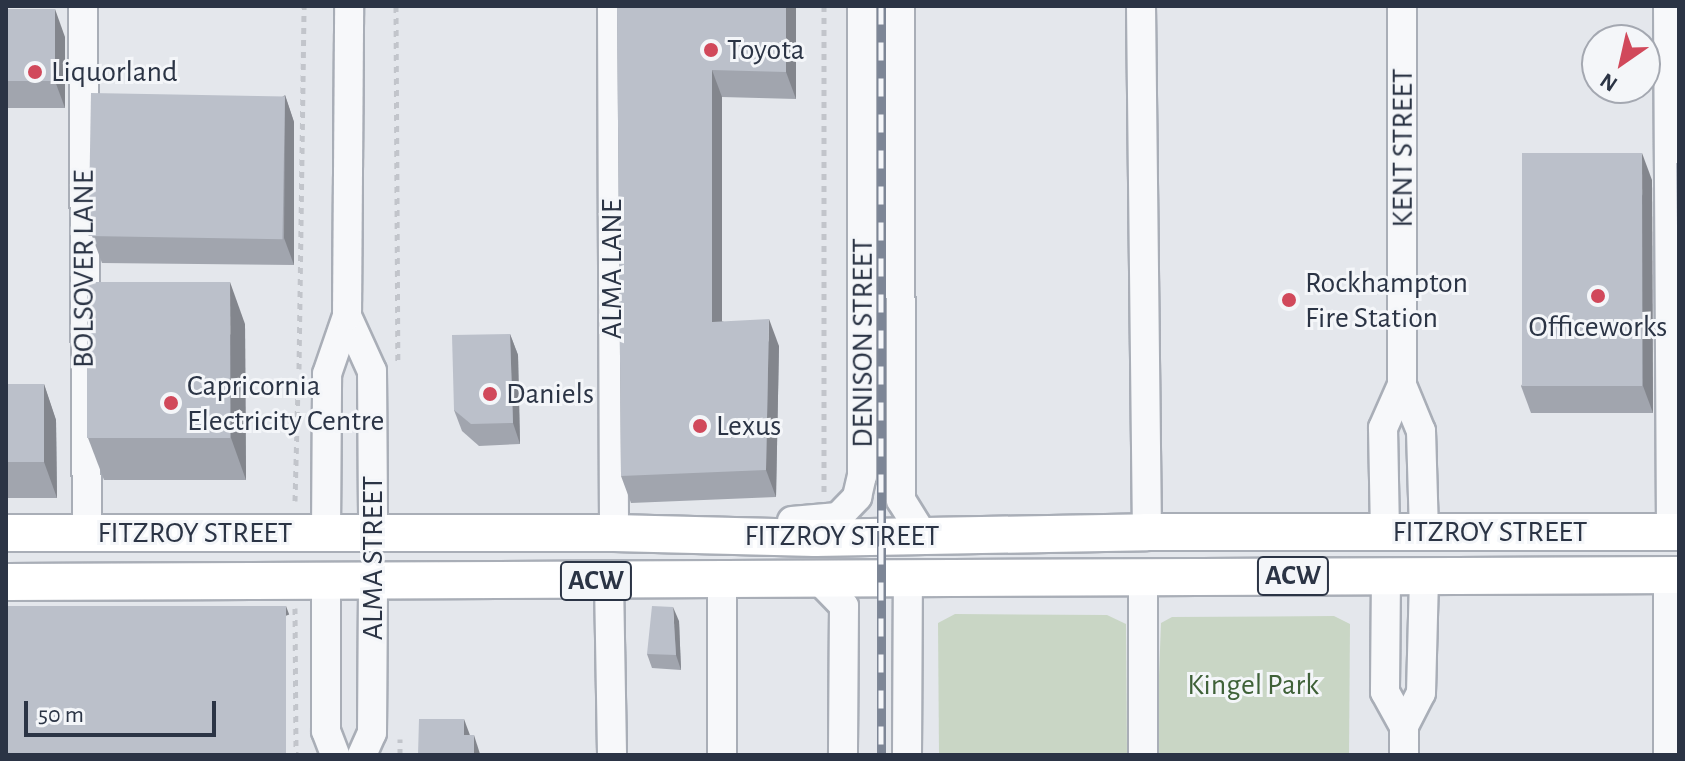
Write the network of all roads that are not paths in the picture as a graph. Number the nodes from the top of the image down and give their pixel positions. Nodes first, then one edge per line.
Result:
1 (83, 6) edge
2 (349, 6) edge
3 (612, 6) edge
4 (862, 6) edge
5 (900, 6) edge
6 (1141, 6) edge
7 (1402, 6) edge
8 (1668, 6) edge
9 (347, 316) junction
10 (1402, 385) junction
11 (373, 532) junction
12 (1147, 532) junction
13 (1385, 532) junction
14 (1424, 532) junction
15 (1675, 532) edge
16 (6, 533) edge
17 (87, 533) junction
18 (326, 533) junction
19 (614, 533) junction
20 (684, 536) junction
21 (924, 537) junction
22 (1386, 575) junction
23 (1424, 575) junction
24 (1673, 575) edge
25 (1143, 577) junction
26 (819, 580) junction
27 (908, 580) junction
28 (326, 581) junction
29 (373, 581) junction
30 (609, 581) junction
31 (722, 581) junction
32 (11, 583) edge
33 (1404, 726) junction
34 (335, 755) edge
35 (362, 755) edge
36 (612, 755) edge
37 (722, 755) edge
38 (843, 755) edge
39 (907, 755) edge
40 (1143, 755) edge
41 (1404, 755) edge
42 (1668, 755) edge

1 - 17 street, BOLSOVER LANE
2 - 9 street, ALMA STREET
3 - 19 street, ALMA LANE
4 - 20 street, DENISON STREET
5 - 21 street, DENISON STREET
6 - 12 street
7 - 10 street, KENT STREET
8 - 15 street
9 - 11 street, ALMA STREET
9 - 18 street, ALMA STREET
10 - 13 street, KENT STREET
10 - 14 street, KENT STREET
11 - 18 main road, FITZROY STREET / ACW
11 - 19 main road, FITZROY STREET / ACW
11 - 29 main road, ALMA STREET
12 - 13 main road, FITZROY STREET / ACW
12 - 21 main road, FITZROY STREET / ACW
13 - 14 main road, FITZROY STREET / ACW
13 - 22 main road, KENT STREET
14 - 15 main road, FITZROY STREET / ACW
14 - 23 main road, KENT STREET
16 - 17 main road, FITZROY STREET / ACW
17 - 18 main road, FITZROY STREET / ACW
18 - 28 main road, ALMA STREET
19 - 20 main road, FITZROY STREET / ACW
20 - 21 main road, FITZROY STREET / ACW
22 - 23 main road, FITZROY STREET / ACW
22 - 25 main road, FITZROY STREET / ACW
22 - 33 street, KENT STREET
23 - 24 main road, FITZROY STREET / ACW
23 - 33 street, KENT STREET
24 - 42 street
25 - 27 main road, FITZROY STREET / ACW
25 - 40 street
26 - 27 main road, FITZROY STREET / ACW
26 - 31 main road, FITZROY STREET / ACW
26 - 38 street
27 - 39 street
28 - 29 main road, FITZROY STREET / ACW
28 - 32 main road, FITZROY STREET / ACW
28 - 34 street, ALMA STREET
29 - 30 main road, FITZROY STREET / ACW
29 - 35 street, ALMA STREET
30 - 31 main road, FITZROY STREET / ACW
30 - 36 street
31 - 37 street
33 - 41 street, KENT STREET

